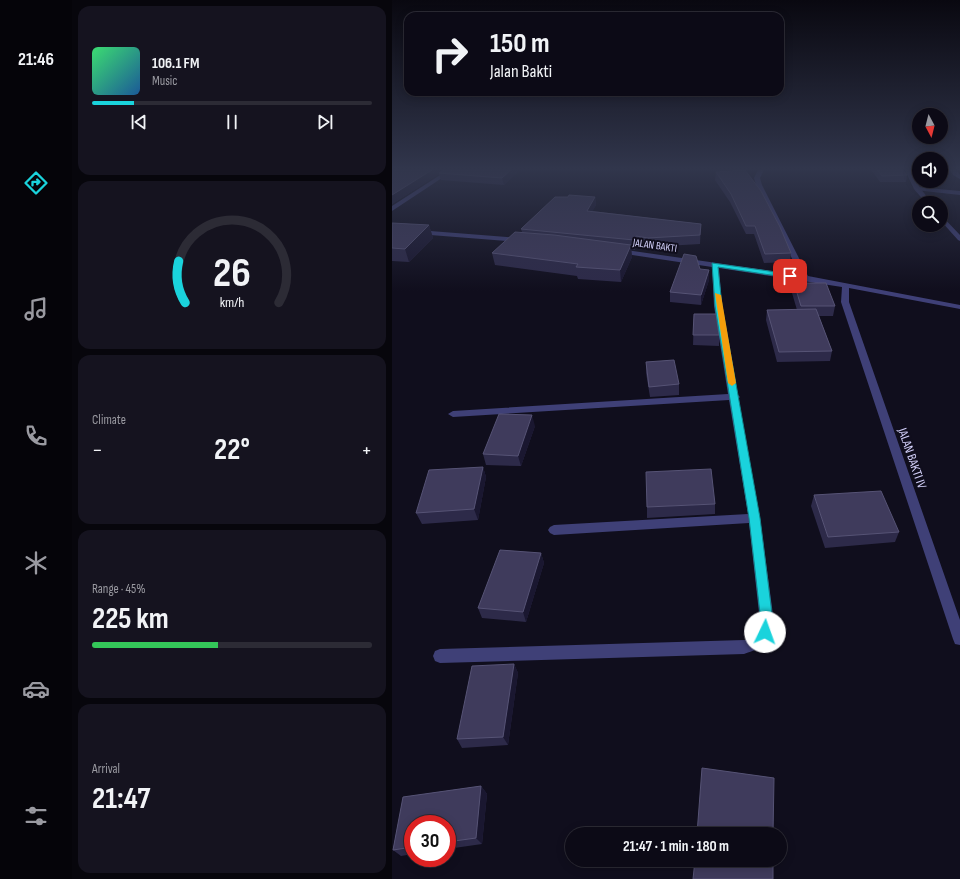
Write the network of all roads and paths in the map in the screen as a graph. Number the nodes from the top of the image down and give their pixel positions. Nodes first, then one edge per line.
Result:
1 (771, 209) edge
2 (948, 225) edge
3 (392, 230) edge
4 (960, 239) edge
5 (526, 240) edge
6 (611, 250) edge
7 (715, 264) junction
8 (805, 278) junction
9 (846, 285) junction
10 (960, 307) edge
11 (735, 397) junction
12 (453, 414) dead end
13 (754, 518) junction
14 (554, 530) dead end
15 (960, 639) edge
16 (440, 656) dead end

1 - 8 street
2 - 4 street
3 - 5 street
6 - 7 street, JALAN BAKTI
7 - 8 street, JALAN BAKTI
7 - 11 street
8 - 9 street, JALAN BAKTI
9 - 10 street, JALAN BAKTI
9 - 15 street, JALAN BAKTI IV
11 - 12 street
11 - 13 street
13 - 14 street
13 - 16 street

